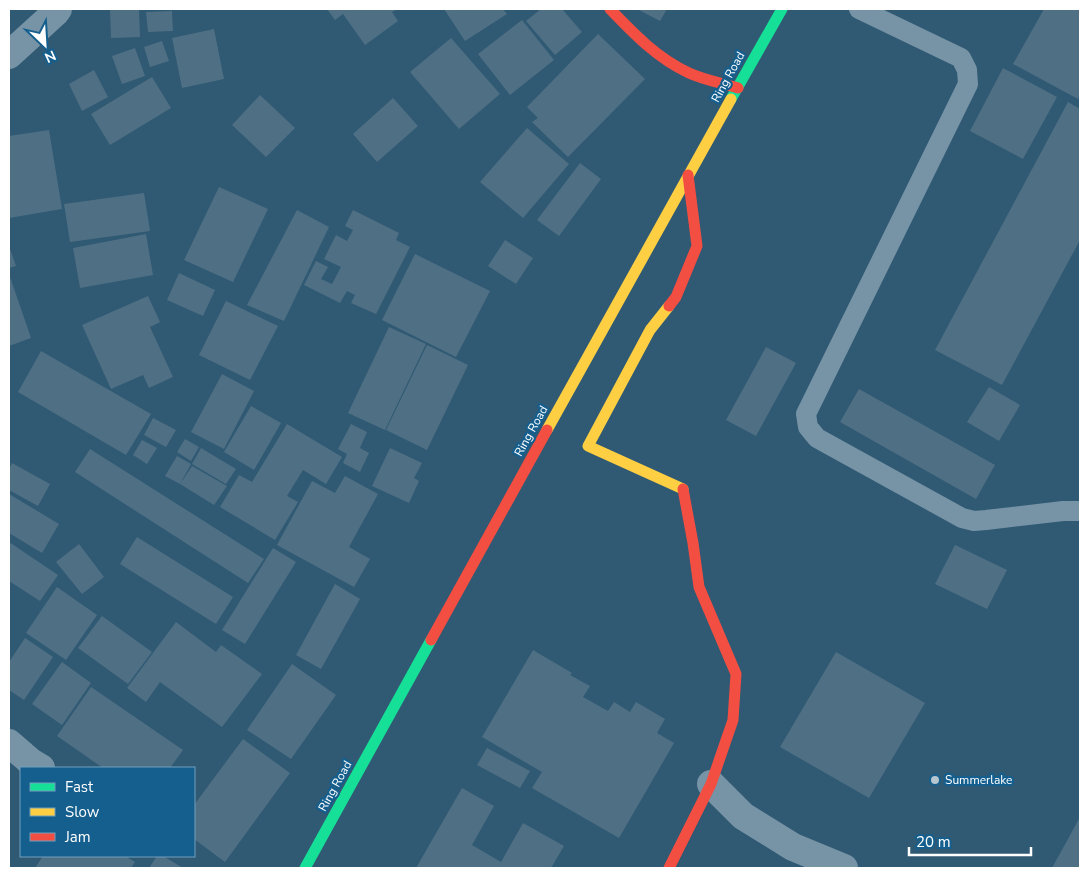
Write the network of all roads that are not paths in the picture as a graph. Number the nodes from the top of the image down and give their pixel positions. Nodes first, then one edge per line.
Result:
1 (58, 9) edge
2 (610, 9) edge
3 (782, 9) edge
4 (859, 9) edge
5 (9, 55) edge
6 (738, 88) junction
7 (688, 176) junction
8 (1080, 511) edge
9 (9, 743) edge
10 (39, 767) edge
11 (711, 784) junction
12 (305, 868) edge
13 (669, 868) edge
14 (844, 868) edge

1 - 5 street
2 - 6 main road
3 - 6 main road, Ring Road
4 - 8 lane
6 - 7 main road, Ring Road
7 - 11 main road
7 - 12 main road, Ring Road
9 - 10 street
11 - 13 main road
11 - 14 street

